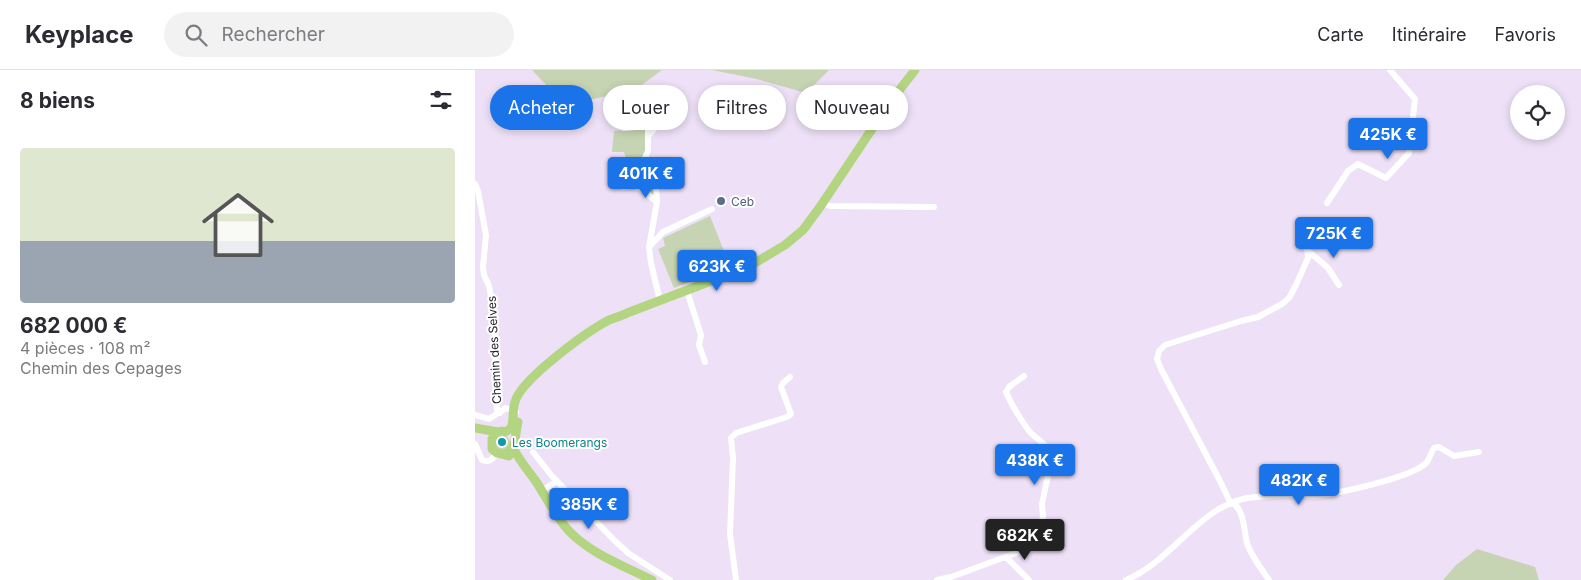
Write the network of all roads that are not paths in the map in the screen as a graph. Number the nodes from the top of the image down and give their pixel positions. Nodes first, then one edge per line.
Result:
1 (915, 70) edge
2 (1390, 70) edge
3 (648, 114) joint
4 (648, 130) edge
5 (654, 130) edge
6 (648, 138) junction
7 (622, 160) dead end
8 (645, 160) junction
9 (666, 162) dead end
10 (655, 170) junction
11 (475, 184) edge
12 (620, 184) dead end
13 (657, 202) junction
14 (823, 203) junction
15 (1327, 203) dead end
16 (934, 207) dead end
17 (712, 208) dead end
18 (1307, 242) dead end
19 (649, 247) junction
20 (1307, 250) junction
21 (1339, 286) dead end
22 (687, 291) junction
23 (661, 301) junction
24 (705, 362) dead end
25 (1024, 376) dead end
26 (790, 377) dead end
27 (525, 386) junction
28 (513, 410) junction
29 (498, 413) junction
30 (475, 415) edge
31 (518, 422) junction
32 (475, 428) edge
33 (501, 432) junction
34 (491, 442) junction
35 (475, 444) edge
36 (513, 444) junction
37 (533, 452) dead end
38 (1479, 452) dead end
39 (501, 454) junction
40 (521, 461) junction
41 (557, 480) junction
42 (541, 491) junction
43 (1232, 503) junction
44 (633, 556) junction
45 (1006, 557) junction
46 (625, 567) junction
47 (652, 580) edge
48 (670, 580) edge
49 (737, 580) edge
50 (937, 580) edge
51 (1029, 580) edge
52 (1126, 580) edge
53 (1269, 580) edge

1 - 14 main road
2 - 15 street
3 - 3 street
4 - 6 street
5 - 6 street
6 - 8 street
7 - 8 street
8 - 10 street
9 - 10 street
10 - 13 street
11 - 29 street, Chemin des Selves
12 - 13 street
13 - 19 street
14 - 16 street
14 - 22 main road
17 - 19 street
18 - 20 street
19 - 23 street
20 - 21 street
20 - 43 street
22 - 23 main road
22 - 24 street
23 - 27 main road
25 - 45 street
26 - 49 street
27 - 28 main road
27 - 31 main road
28 - 29 street, Chemin des Selves
28 - 31 street
28 - 33 main road
29 - 30 street
31 - 36 main road
32 - 33 main road
32 - 34 main road
33 - 34 main road
33 - 36 main road
34 - 39 main road
35 - 39 street
36 - 39 main road
36 - 40 main road
37 - 41 street
38 - 43 street
39 - 40 main road
40 - 42 main road
41 - 42 street
41 - 44 street
42 - 46 main road
43 - 52 street
43 - 53 street
44 - 46 street
44 - 48 street
45 - 50 street
45 - 51 street
46 - 47 main road

